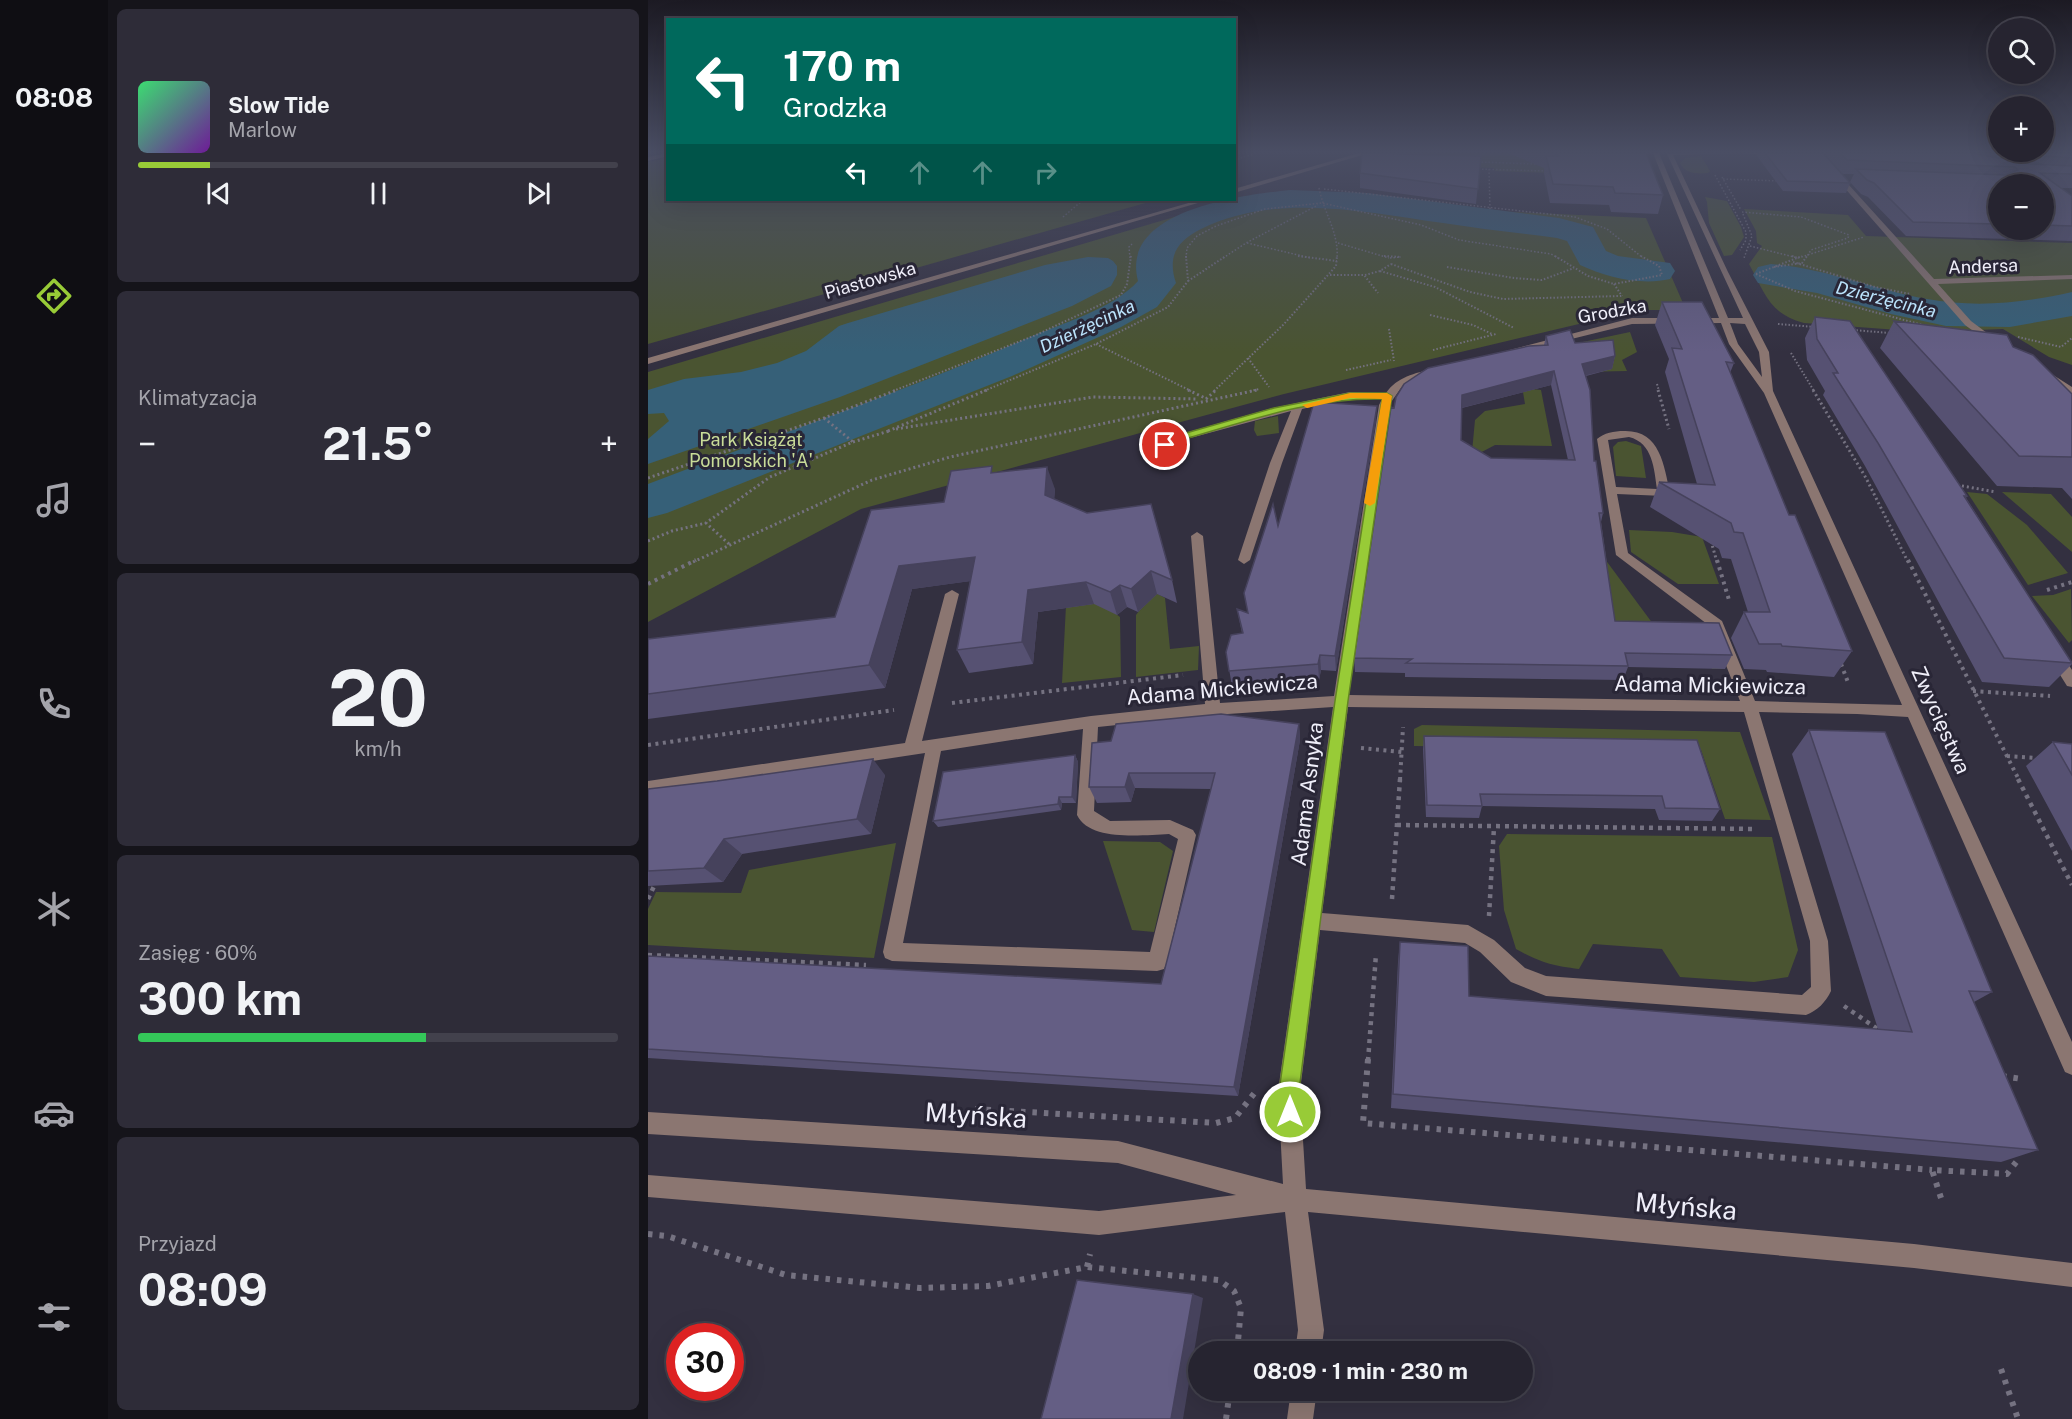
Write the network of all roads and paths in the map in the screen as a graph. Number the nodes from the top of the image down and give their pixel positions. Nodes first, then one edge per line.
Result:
1 (1139, 219) edge
2 (1235, 219) edge
3 (1290, 219) edge
4 (1329, 219) edge
5 (1396, 219) edge
6 (1584, 219) edge
7 (1682, 219) edge
8 (1703, 219) edge
9 (1746, 219) edge
10 (1807, 219) edge
11 (1875, 219) edge
12 (1866, 237) dead end
13 (1136, 239) dead end
14 (1246, 243) junction
15 (1338, 243) junction
16 (1750, 246) junction
17 (1807, 255) junction
18 (1401, 257) dead end
19 (1389, 258) junction
20 (1798, 258) junction
21 (1337, 261) junction
22 (1792, 262) junction
23 (1391, 264) junction
24 (1799, 264) junction
25 (1744, 265) dead end
26 (1447, 267) dead end
27 (1574, 267) junction
28 (1774, 267) junction
29 (1380, 271) junction
30 (1329, 274) junction
31 (1364, 275) junction
32 (2072, 277) edge
33 (1188, 281) junction
34 (1931, 282) junction
35 (1378, 293) dead end
36 (1913, 294) dead end
37 (1621, 296) dead end
38 (1430, 315) dead end
39 (1723, 320) junction
40 (1749, 321) junction
41 (1816, 327) edge
42 (1930, 327) edge
43 (1389, 329) dead end
44 (1778, 330) dead end
45 (1852, 330) edge
46 (1493, 334) junction
47 (1899, 334) dead end
48 (1986, 336) junction
49 (2072, 338) edge
50 (1096, 344) junction
51 (2004, 348) edge
52 (1789, 349) dead end
53 (1427, 351) dead end
54 (1502, 353) edge
55 (1248, 358) junction
56 (648, 361) edge
57 (1439, 370) edge
58 (2041, 370) edge
59 (1337, 372) dead end
60 (1657, 384) dead end
61 (2072, 392) edge
62 (1769, 393) junction
63 (1387, 396) junction
64 (1206, 399) junction
65 (1298, 407) junction
66 (824, 418) junction
67 (1669, 430) dead end
68 (888, 431) junction
69 (853, 442) junction
70 (1163, 468) dead end
71 (648, 478) edge
72 (1950, 484) edge
73 (1610, 490) junction
74 (1996, 492) dead end
75 (706, 523) junction
76 (1197, 536) dead end
77 (1710, 539) edge
78 (648, 541) edge
79 (729, 544) junction
80 (1244, 560) dead end
81 (2072, 582) edge
82 (648, 584) edge
83 (2047, 590) dead end
84 (952, 594) dead end
85 (1731, 606) dead end
86 (2049, 646) edge
87 (2072, 681) edge
88 (1973, 691) junction
89 (2061, 697) dead end
90 (1341, 701) junction
91 (1750, 707) junction
92 (1214, 709) junction
93 (1913, 712) junction
94 (1403, 719) dead end
95 (1091, 722) junction
96 (934, 745) junction
97 (912, 748) junction
98 (2007, 756) junction
99 (2040, 758) dead end
100 (648, 788) edge
101 (1397, 825) junction
102 (1494, 826) junction
103 (1786, 830) junction
104 (658, 878) edge
105 (2072, 885) edge
106 (648, 899) edge
107 (1313, 921) junction
108 (1389, 928) junction
109 (1487, 946) junction
110 (648, 955) edge
111 (872, 965) dead end
112 (1821, 991) junction
113 (1879, 1030) edge
114 (2072, 1065) edge
115 (2022, 1078) dead end
116 (2000, 1085) edge
117 (648, 1123) edge
118 (2018, 1143) edge
119 (1932, 1170) junction
120 (648, 1186) edge
121 (1941, 1198) dead end
122 (1295, 1199) junction
123 (648, 1234) edge
124 (2072, 1275) edge
125 (1238, 1341) edge
126 (1310, 1341) edge
127 (2001, 1369) dead end
128 (1228, 1401) edge
129 (1302, 1401) edge
130 (1226, 1419) edge
131 (1300, 1419) edge
132 (2018, 1419) edge

1 - 56 street, Piastowska
2 - 33 path
3 - 14 path
4 - 15 path
5 - 27 path
6 - 27 path
7 - 39 street, Zwycięstwa
8 - 40 street, Zwycięstwa
9 - 16 path
10 - 17 path
11 - 34 street
12 - 17 path
13 - 66 path
14 - 21 path
14 - 33 path
15 - 19 path
15 - 21 path
16 - 20 path
16 - 25 path
17 - 20 path
17 - 24 path
18 - 19 path
19 - 23 path
20 - 22 path
21 - 30 path
22 - 24 path
22 - 28 path
23 - 29 path
23 - 37 path
24 - 28 path
24 - 36 path
26 - 27 path
28 - 42 path
29 - 31 path
29 - 46 path
30 - 31 path
30 - 55 path
31 - 35 path
32 - 34 street, Andersa
33 - 50 path
34 - 48 street
38 - 46 path
39 - 40 street, Grodzka
39 - 54 street, Grodzka
39 - 62 street, Zwycięstwa
40 - 62 street, Zwycięstwa
41 - 44 path
43 - 59 path
45 - 47 path
46 - 53 path
48 - 49 path
48 - 51 street
50 - 64 path
50 - 68 path
52 - 88 path
55 - 64 path
55 - 64 path
57 - 63 street
58 - 61 street
60 - 67 path
62 - 93 street, Zwycięstwa
63 - 65 street
63 - 90 street, Adama Asnyka
64 - 68 path
64 - 79 path
65 - 70 street
65 - 80 street
66 - 69 path
66 - 71 path
68 - 69 path
69 - 75 path
72 - 74 path
73 - 73 street
73 - 91 street
75 - 78 path
75 - 79 path
76 - 92 street
77 - 85 path
79 - 82 path
81 - 83 path
84 - 97 street
86 - 87 street
88 - 89 path
88 - 98 path
90 - 91 street, Adama Mickiewicza
90 - 92 street, Adama Mickiewicza
90 - 107 street, Adama Asnyka
91 - 93 street, Adama Mickiewicza
91 - 103 street
92 - 95 street, Adama Mickiewicza
93 - 114 street, Zwycięstwa
94 - 101 path
95 - 96 street, Adama Mickiewicza
95 - 96 street
96 - 97 street, Adama Mickiewicza
97 - 100 street, Adama Mickiewicza
98 - 99 path
98 - 105 path
101 - 102 path
101 - 108 path
102 - 103 path
102 - 109 path
103 - 112 street
104 - 106 path
107 - 108 street
107 - 122 street, Adama Asnyka
108 - 109 street
108 - 119 path
109 - 112 street
110 - 111 path
112 - 113 path
115 - 116 path
117 - 122 street, Młyńska
118 - 119 path
119 - 121 path
120 - 122 street, Młyńska
122 - 124 street, Młyńska
122 - 126 street, Adama Asnyka
123 - 125 path
127 - 132 path
128 - 130 path
129 - 131 street

